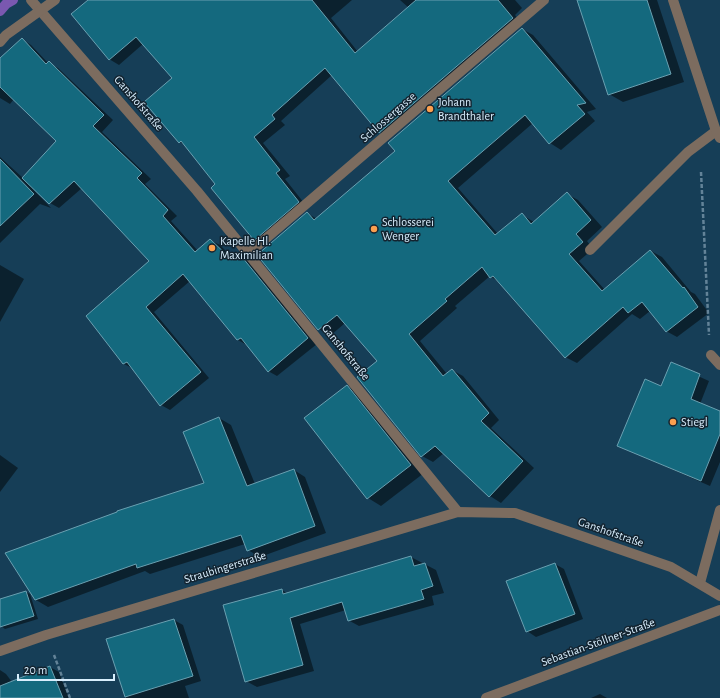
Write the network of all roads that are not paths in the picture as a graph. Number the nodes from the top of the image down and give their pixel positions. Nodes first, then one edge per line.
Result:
1 (55, 0) edge
2 (544, 0) edge
3 (673, 0) edge
4 (31, 1) edge
5 (39, 10) junction
6 (0, 42) edge
7 (718, 135) edge
8 (590, 250) dead end
9 (249, 253) junction
10 (711, 355) road end
11 (720, 365) edge
12 (720, 510) edge
13 (458, 512) junction
14 (700, 583) junction
15 (720, 596) edge
16 (720, 610) edge
17 (0, 651) edge
18 (486, 698) edge

1 - 5 street
2 - 9 street, Schlossergasse
3 - 7 street
4 - 5 street, Ganshofstraße
5 - 6 street
5 - 9 street, Ganshofstraße
7 - 8 street
9 - 13 street, Ganshofstraße
10 - 11 street
12 - 14 street
13 - 14 street, Ganshofstraße
13 - 17 street, Straubingerstraße
14 - 15 street, Ganshofstraße
16 - 18 street, Sebastian-Stöllner-Straße

